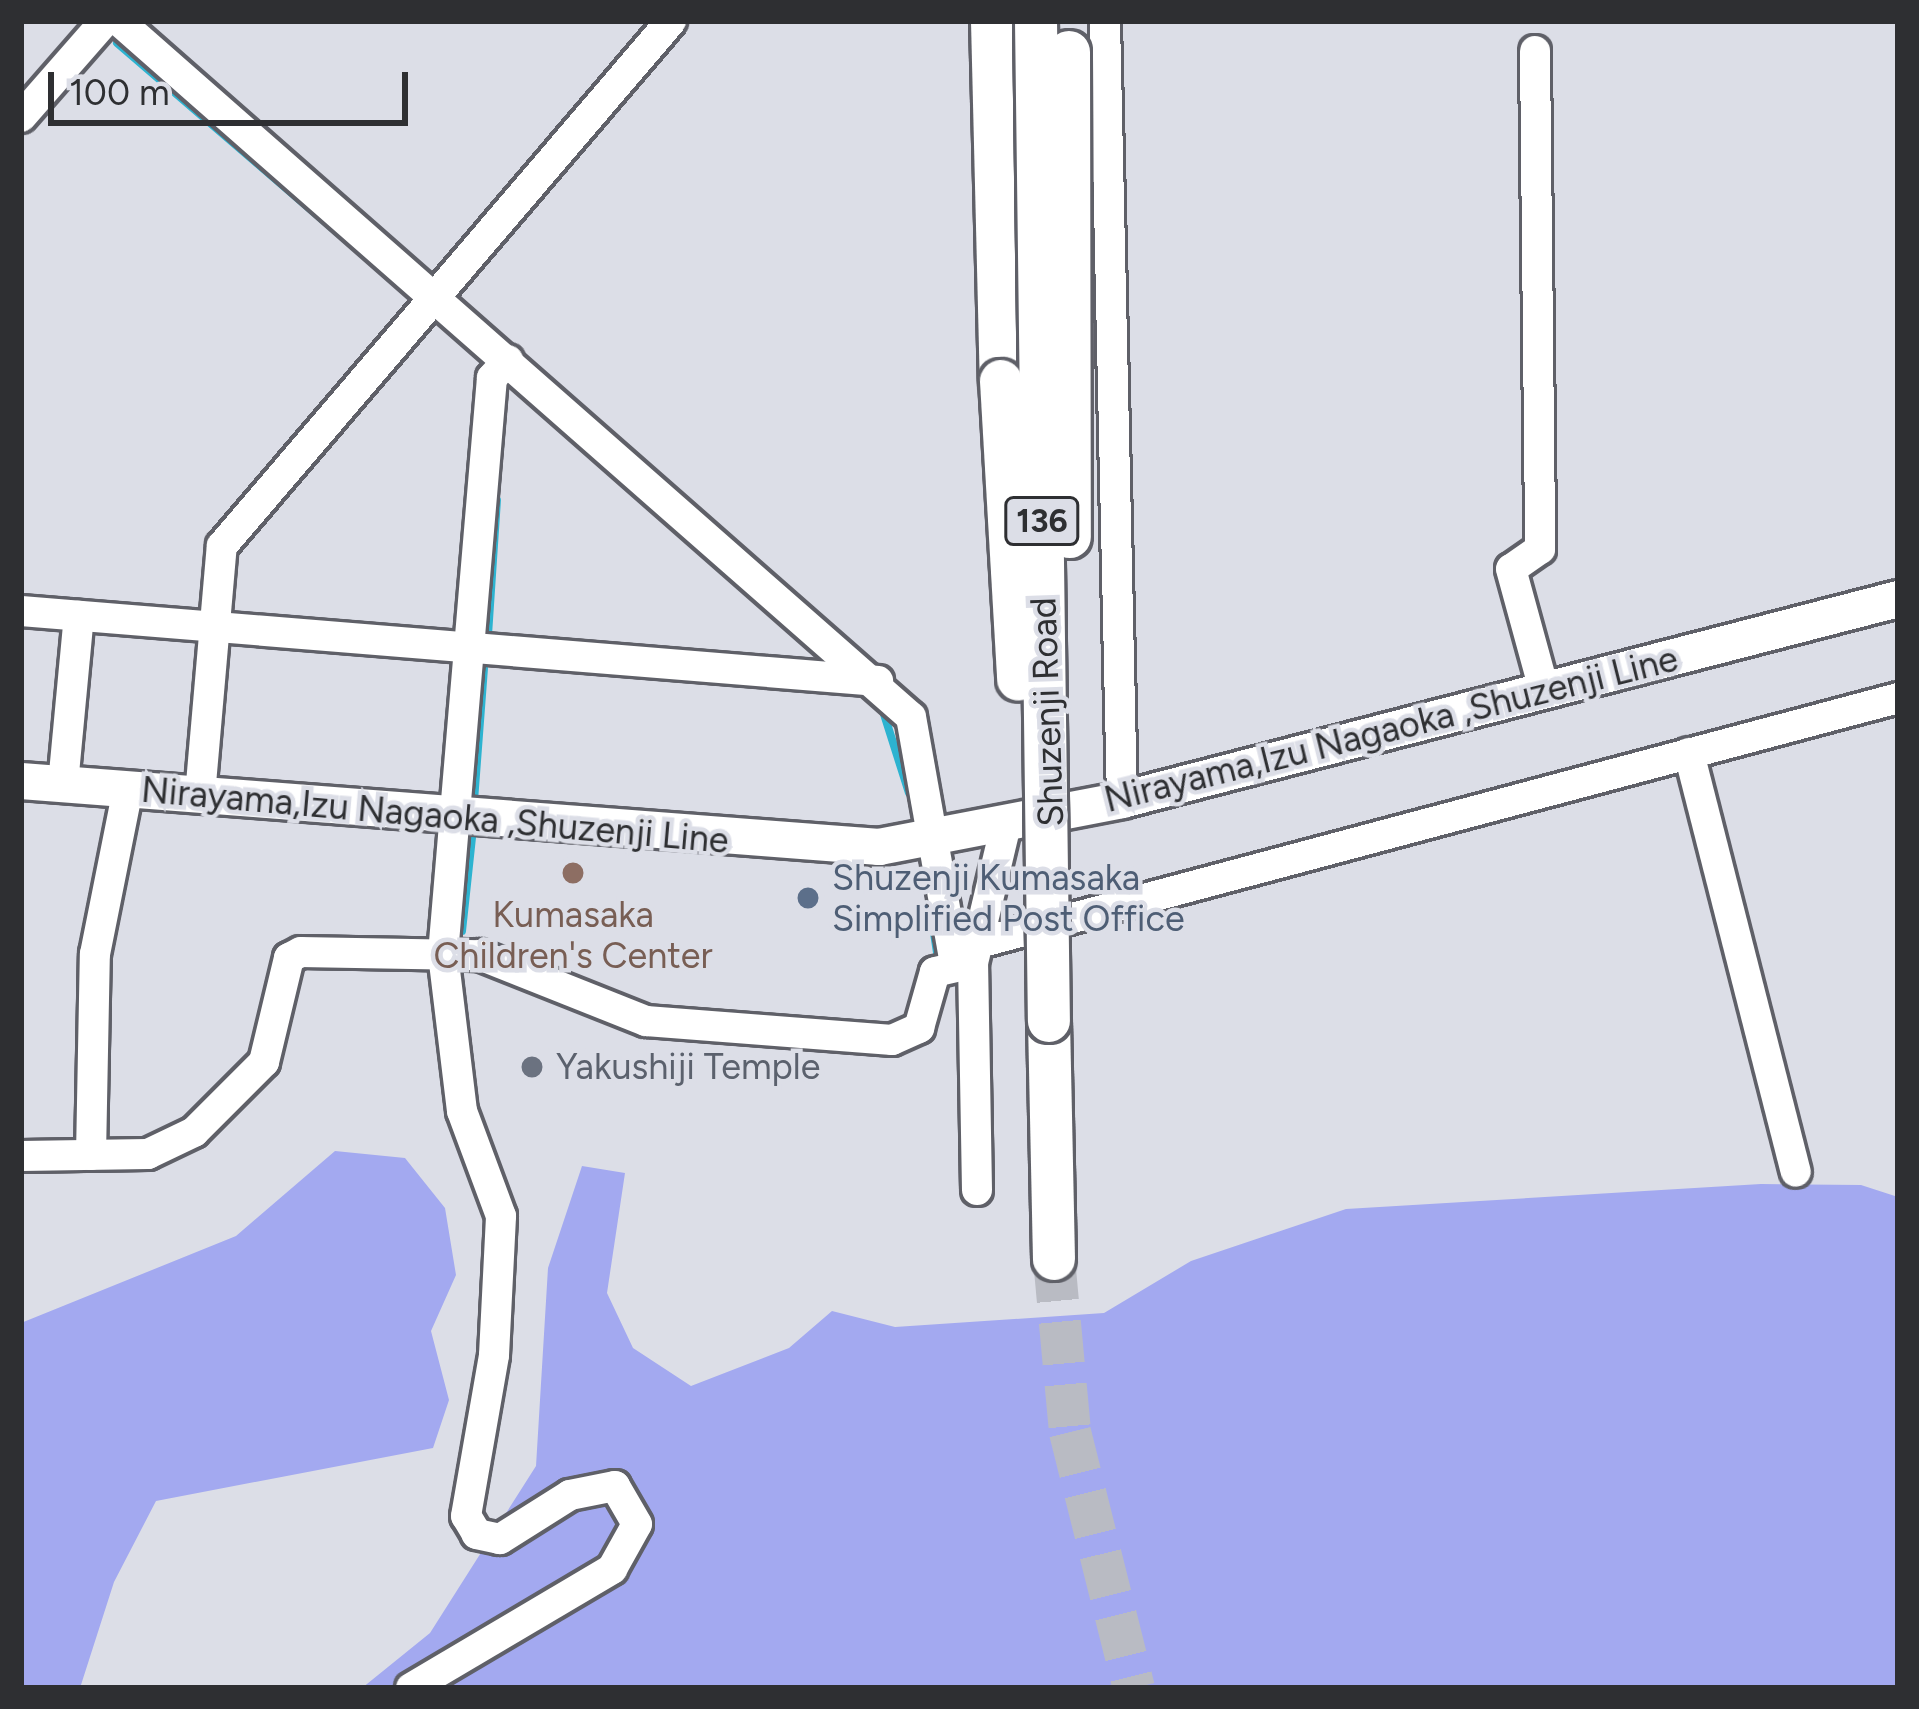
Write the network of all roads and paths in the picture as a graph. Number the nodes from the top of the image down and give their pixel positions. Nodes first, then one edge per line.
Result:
1 (105, 21) edge
2 (118, 21) edge
3 (671, 21) edge
4 (1036, 21) edge
5 (1105, 21) edge
6 (993, 30) edge
7 (1075, 31) edge
8 (1535, 50) dead end
9 (21, 117) edge
10 (1108, 260) junction
11 (430, 292) junction
12 (508, 360) junction
13 (1898, 599) edge
14 (21, 611) edge
15 (79, 616) junction
16 (214, 627) junction
17 (473, 650) junction
18 (878, 681) junction
19 (1544, 690) junction
20 (1898, 698) edge
21 (1689, 753) junction
22 (21, 781) edge
23 (63, 784) junction
24 (128, 789) junction
25 (200, 795) junction
26 (1122, 800) junction
27 (458, 818) junction
28 (1006, 824) junction
29 (934, 839) junction
30 (1052, 901) junction
31 (443, 954) junction
32 (968, 957) junction
33 (1048, 1021) junction
34 (91, 1155) junction
35 (21, 1156) edge
36 (1796, 1172) dead end
37 (977, 1190) dead end
38 (1054, 1258) tunnel mouth
39 (411, 1688) edge

1 - 9 street
2 - 11 street
3 - 11 street
4 - 30 highway, Shuzenji Road / 136, bridge
5 - 10 street
6 - 33 highway, bridge
7 - 10 street
7 - 30 highway, bridge
8 - 19 street
10 - 26 street
11 - 12 street
11 - 16 street
12 - 17 street
12 - 18 street
13 - 19 main road, Nirayama,Izu Nagaoka ,Shuzenji Line
14 - 15 street
15 - 16 street
15 - 23 street
16 - 17 street
16 - 25 street
17 - 18 street
17 - 27 street
18 - 29 street
19 - 26 main road, Nirayama,Izu Nagaoka ,Shuzenji Line
20 - 21 street
21 - 32 street
21 - 36 street
22 - 23 main road, Nirayama,Izu Nagaoka ,Shuzenji Line
23 - 24 main road, Nirayama,Izu Nagaoka ,Shuzenji Line
24 - 25 main road, Nirayama,Izu Nagaoka ,Shuzenji Line
24 - 34 street
25 - 27 main road, Nirayama,Izu Nagaoka ,Shuzenji Line
26 - 28 main road, Nirayama,Izu Nagaoka ,Shuzenji Line
27 - 29 main road, Nirayama,Izu Nagaoka ,Shuzenji Line
27 - 31 street
28 - 29 main road, Nirayama,Izu Nagaoka ,Shuzenji Line
28 - 32 street
29 - 32 street
30 - 33 highway, Shuzenji Road / 136, bridge
31 - 32 street
31 - 34 street
31 - 39 street
32 - 37 street
33 - 38 highway, Shuzenji Road / 136
34 - 35 street

